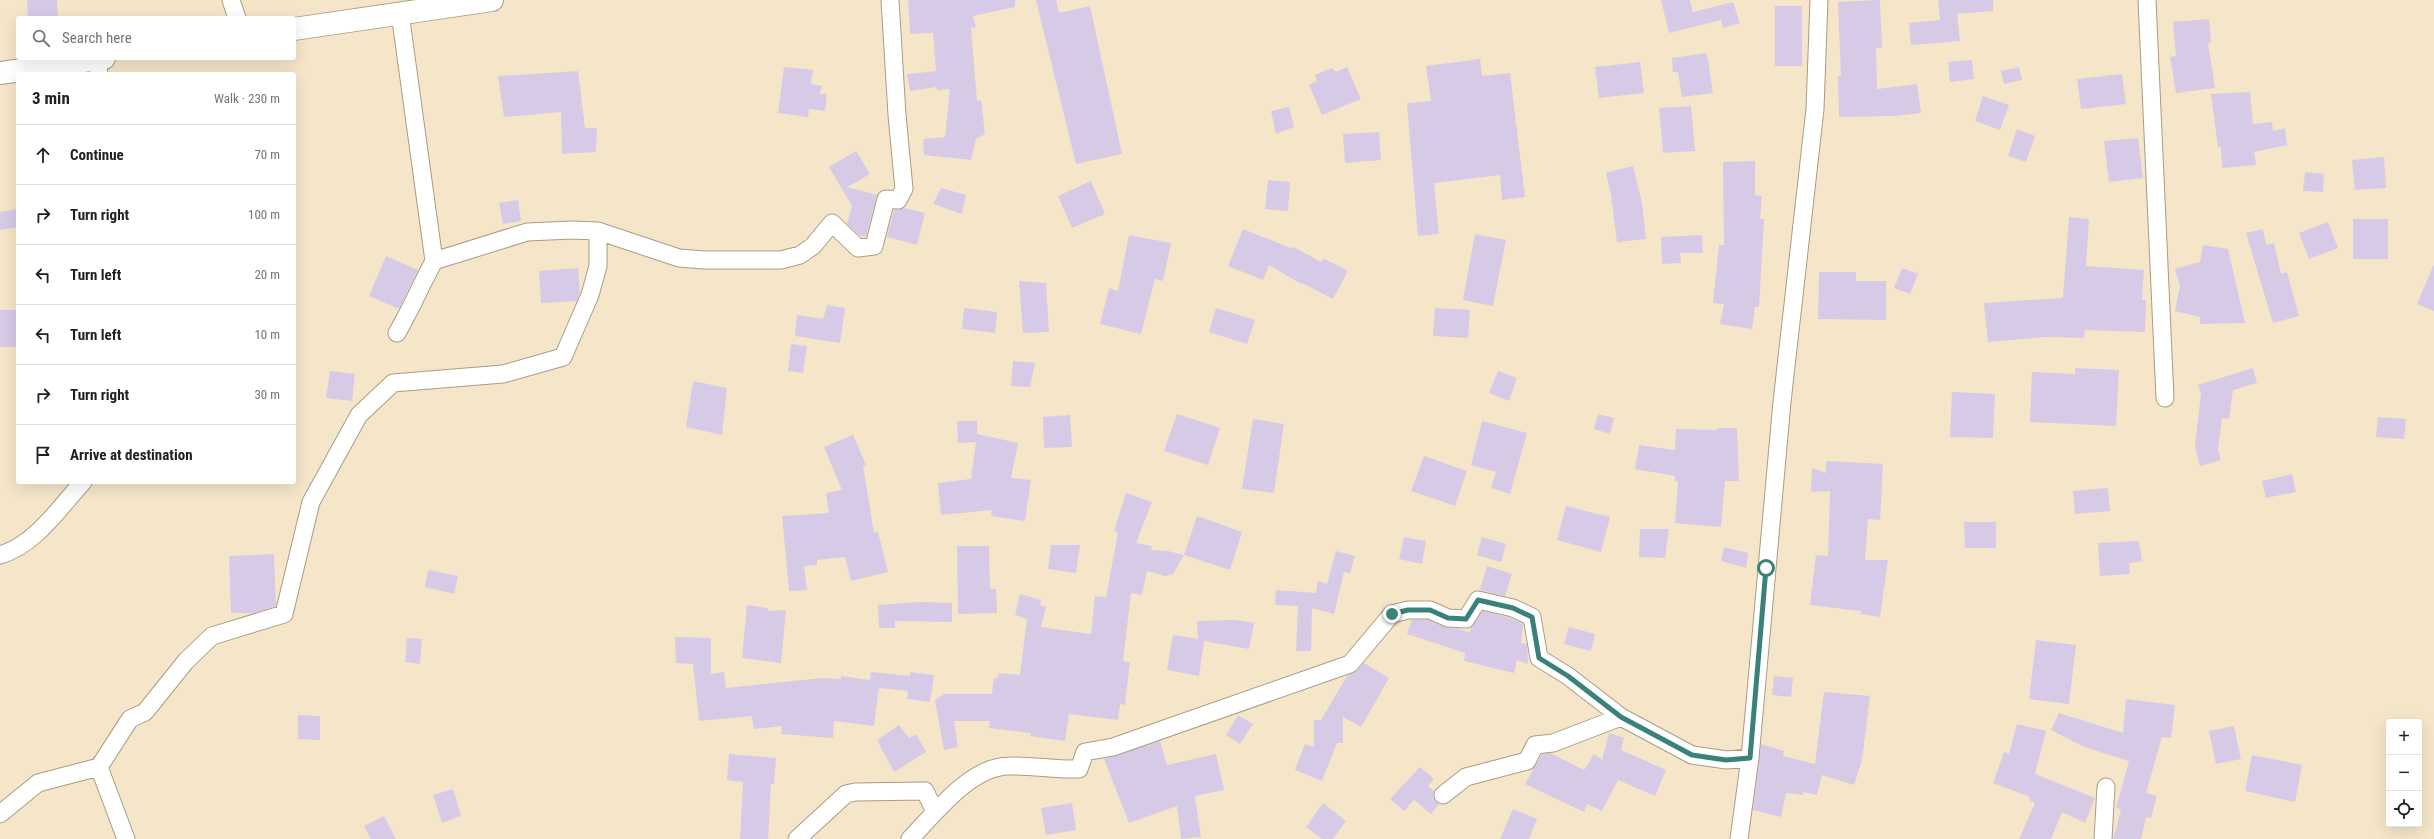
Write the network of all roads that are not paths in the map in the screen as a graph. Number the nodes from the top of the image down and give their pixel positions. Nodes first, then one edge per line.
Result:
1 (231, 0) edge
2 (492, 0) edge
3 (890, 0) edge
4 (1819, 0) edge
5 (2147, 0) edge
6 (400, 13) junction
7 (236, 16) edge
8 (296, 30) edge
9 (100, 64) edge
10 (0, 73) edge
11 (598, 231) junction
12 (434, 261) junction
13 (397, 333) dead end
14 (2165, 398) dead end
15 (81, 484) edge
16 (0, 555) edge
17 (1621, 717) junction
18 (1750, 758) junction
19 (99, 767) junction
20 (2106, 787) dead end
21 (1443, 795) dead end
22 (935, 812) junction
23 (0, 814) edge
24 (126, 839) edge
25 (797, 839) edge
26 (910, 839) edge
27 (1739, 839) edge
28 (2103, 839) edge

1 - 7 street
2 - 6 main road
3 - 11 street
4 - 18 street
5 - 14 street
6 - 8 main road
6 - 12 street
9 - 10 main road
11 - 12 street
11 - 19 street
12 - 13 street
15 - 16 street
17 - 18 street
17 - 21 street
17 - 22 street
18 - 27 street
19 - 23 street
19 - 24 street
20 - 28 street
22 - 25 street
22 - 26 street

